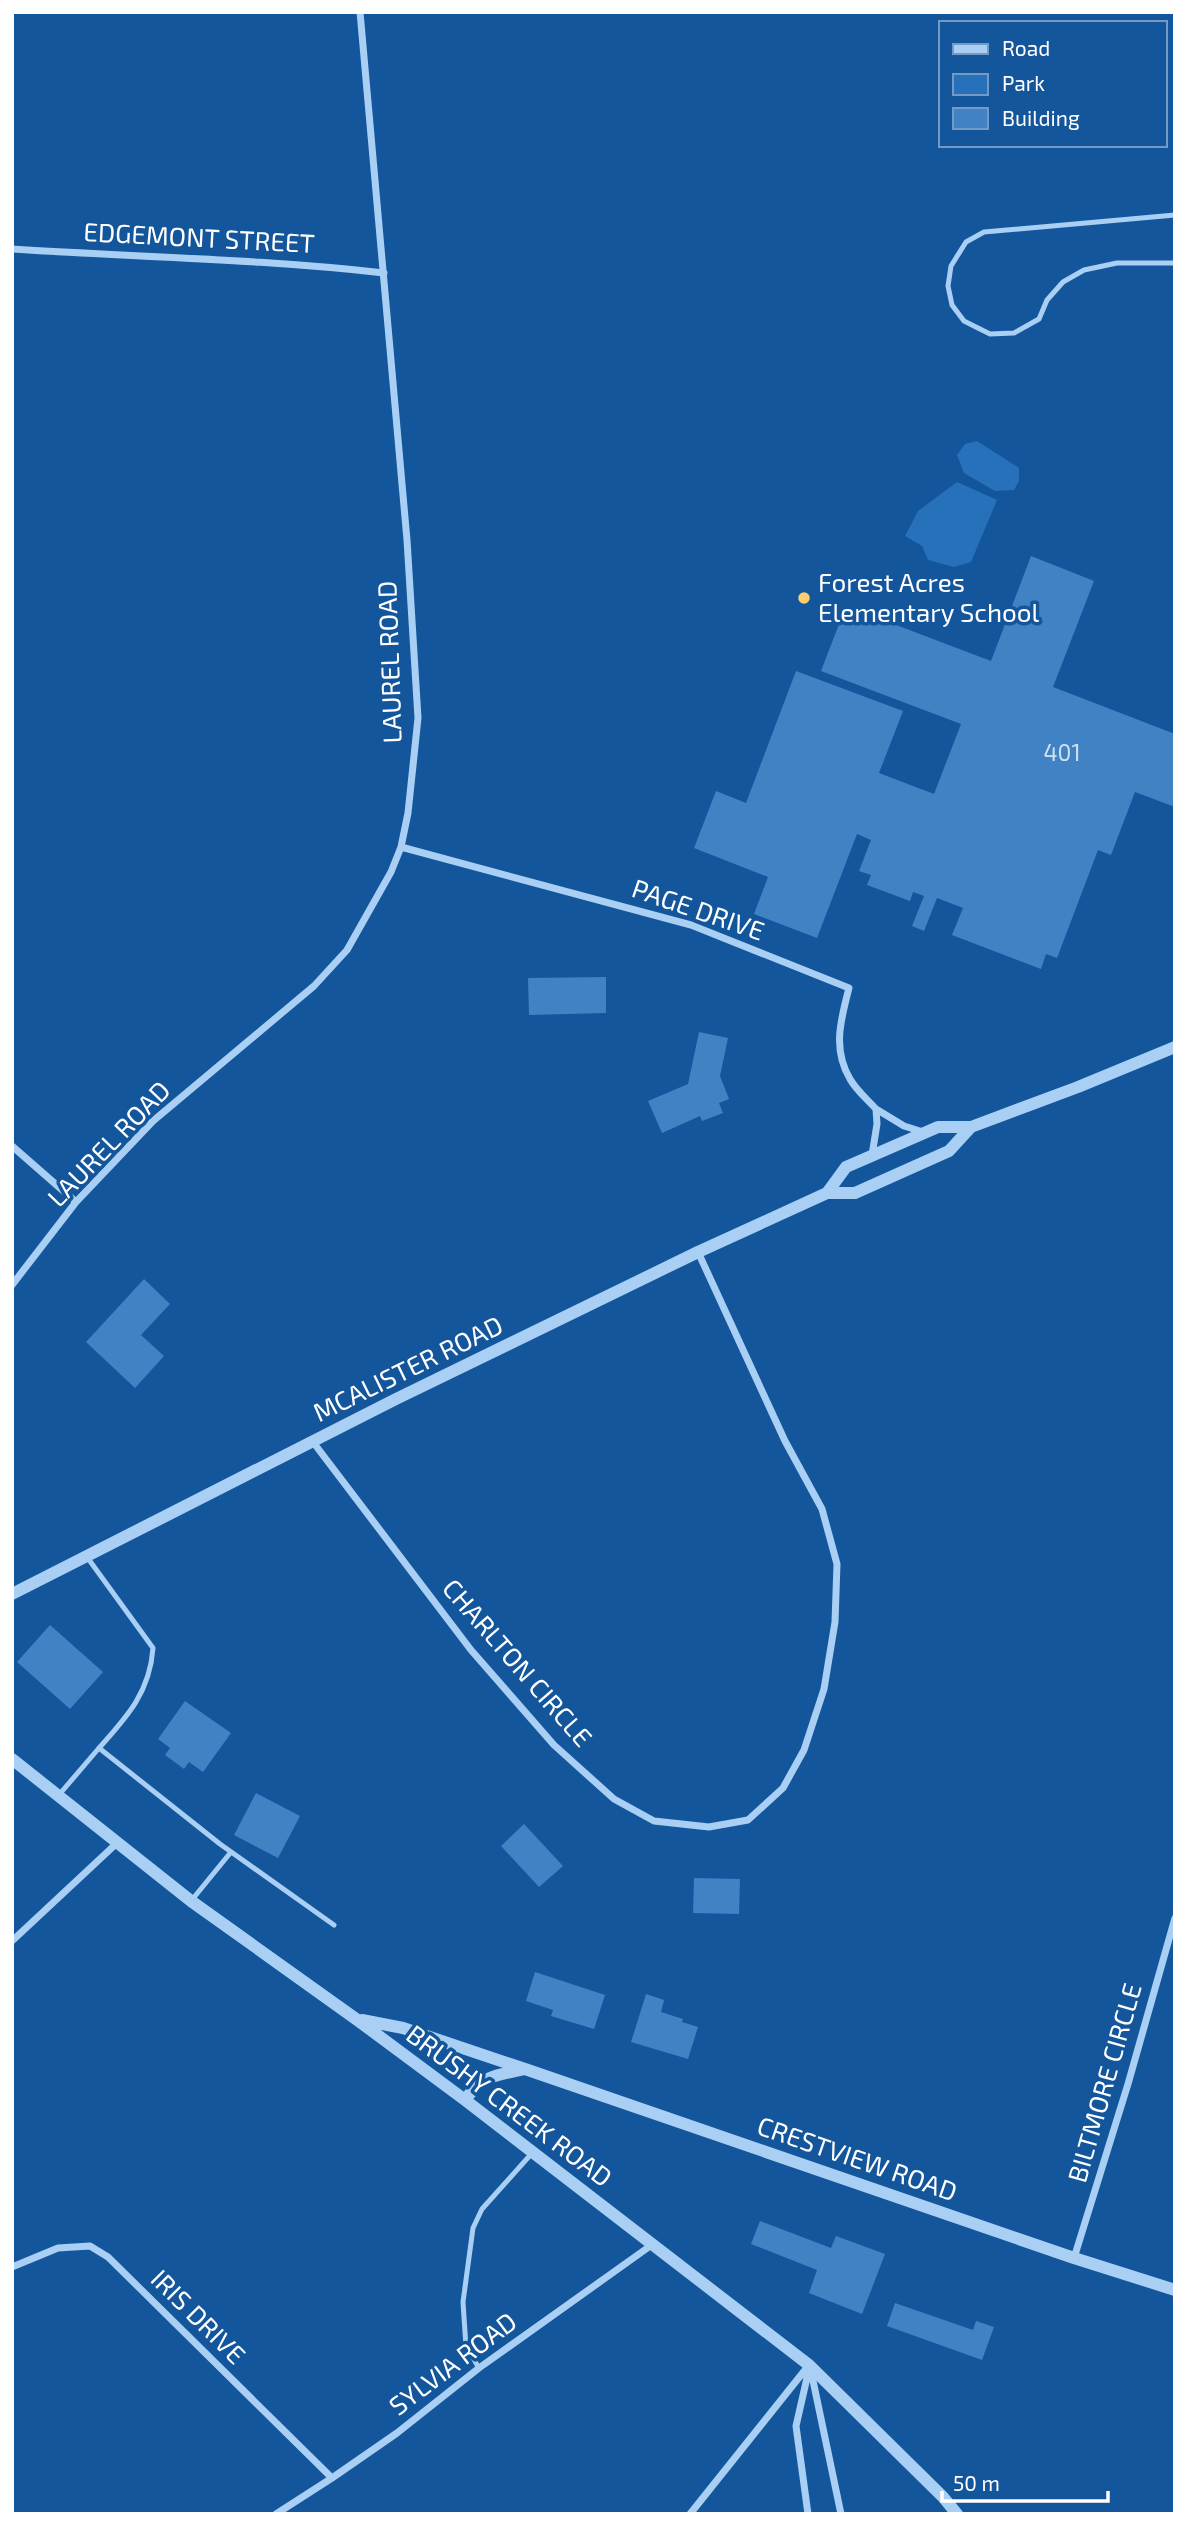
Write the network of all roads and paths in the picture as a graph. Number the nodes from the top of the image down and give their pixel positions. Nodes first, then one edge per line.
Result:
1 (360, 12) edge
2 (1175, 215) edge
3 (12, 249) edge
4 (1175, 263) edge
5 (384, 273) junction
6 (401, 847) junction
7 (1175, 1047) edge
8 (876, 1109) junction
9 (971, 1127) junction
10 (924, 1133) junction
11 (12, 1146) edge
12 (872, 1156) junction
13 (827, 1193) junction
14 (76, 1202) junction
15 (698, 1252) junction
16 (12, 1285) edge
17 (313, 1442) junction
18 (86, 1557) junction
19 (12, 1594) edge
20 (99, 1748) junction
21 (12, 1759) edge
22 (57, 1796) junction
23 (117, 1843) junction
24 (230, 1852) junction
25 (191, 1901) junction
26 (1175, 1918) edge
27 (334, 1925) dead end
28 (12, 1941) edge
29 (356, 2019) junction
30 (525, 2069) junction
31 (465, 2100) junction
32 (533, 2152) junction
33 (653, 2244) junction
34 (1074, 2258) junction
35 (12, 2267) edge
36 (1175, 2290) edge
37 (809, 2365) junction
38 (479, 2368) junction
39 (332, 2478) junction
40 (276, 2514) edge
41 (690, 2514) edge
42 (808, 2514) edge
43 (841, 2514) edge
44 (957, 2514) edge

1 - 5 street, LAUREL ROAD
2 - 4 lane
3 - 5 street, EDGEMONT STREET
5 - 6 street, LAUREL ROAD
6 - 8 street, PAGE DRIVE
6 - 14 street, LAUREL ROAD
7 - 9 street, MCALISTER ROAD
8 - 10 street, PAGE DRIVE
8 - 12 street
9 - 10 street, MCALISTER ROAD
9 - 13 street, MCALISTER ROAD
10 - 12 street, MCALISTER ROAD
11 - 14 street
12 - 13 street, MCALISTER ROAD
13 - 15 street, MCALISTER ROAD
14 - 16 street, LAUREL ROAD
15 - 17 street, MCALISTER ROAD
15 - 17 street, CHARLTON CIRCLE
17 - 18 street, MCALISTER ROAD
18 - 19 street, MCALISTER ROAD
18 - 20 lane
20 - 22 lane
20 - 24 lane
21 - 22 street, BRUSHY CREEK ROAD
22 - 23 street, BRUSHY CREEK ROAD
23 - 25 street, BRUSHY CREEK ROAD
23 - 28 street
24 - 25 lane
24 - 27 lane
25 - 29 street, BRUSHY CREEK ROAD
26 - 34 street, BILTMORE CIRCLE
29 - 30 street, CRESTVIEW ROAD
29 - 31 street, BRUSHY CREEK ROAD
30 - 31 street
30 - 34 street, CRESTVIEW ROAD
31 - 32 street, BRUSHY CREEK ROAD
32 - 33 street, BRUSHY CREEK ROAD
32 - 38 lane
33 - 37 street, BRUSHY CREEK ROAD
33 - 38 street, SYLVIA ROAD
34 - 36 street, CRESTVIEW ROAD
35 - 39 street, IRIS DRIVE
37 - 41 street
37 - 42 street
37 - 43 street
37 - 44 street, BRUSHY CREEK ROAD
38 - 39 street, SYLVIA ROAD
39 - 40 street, SYLVIA ROAD

